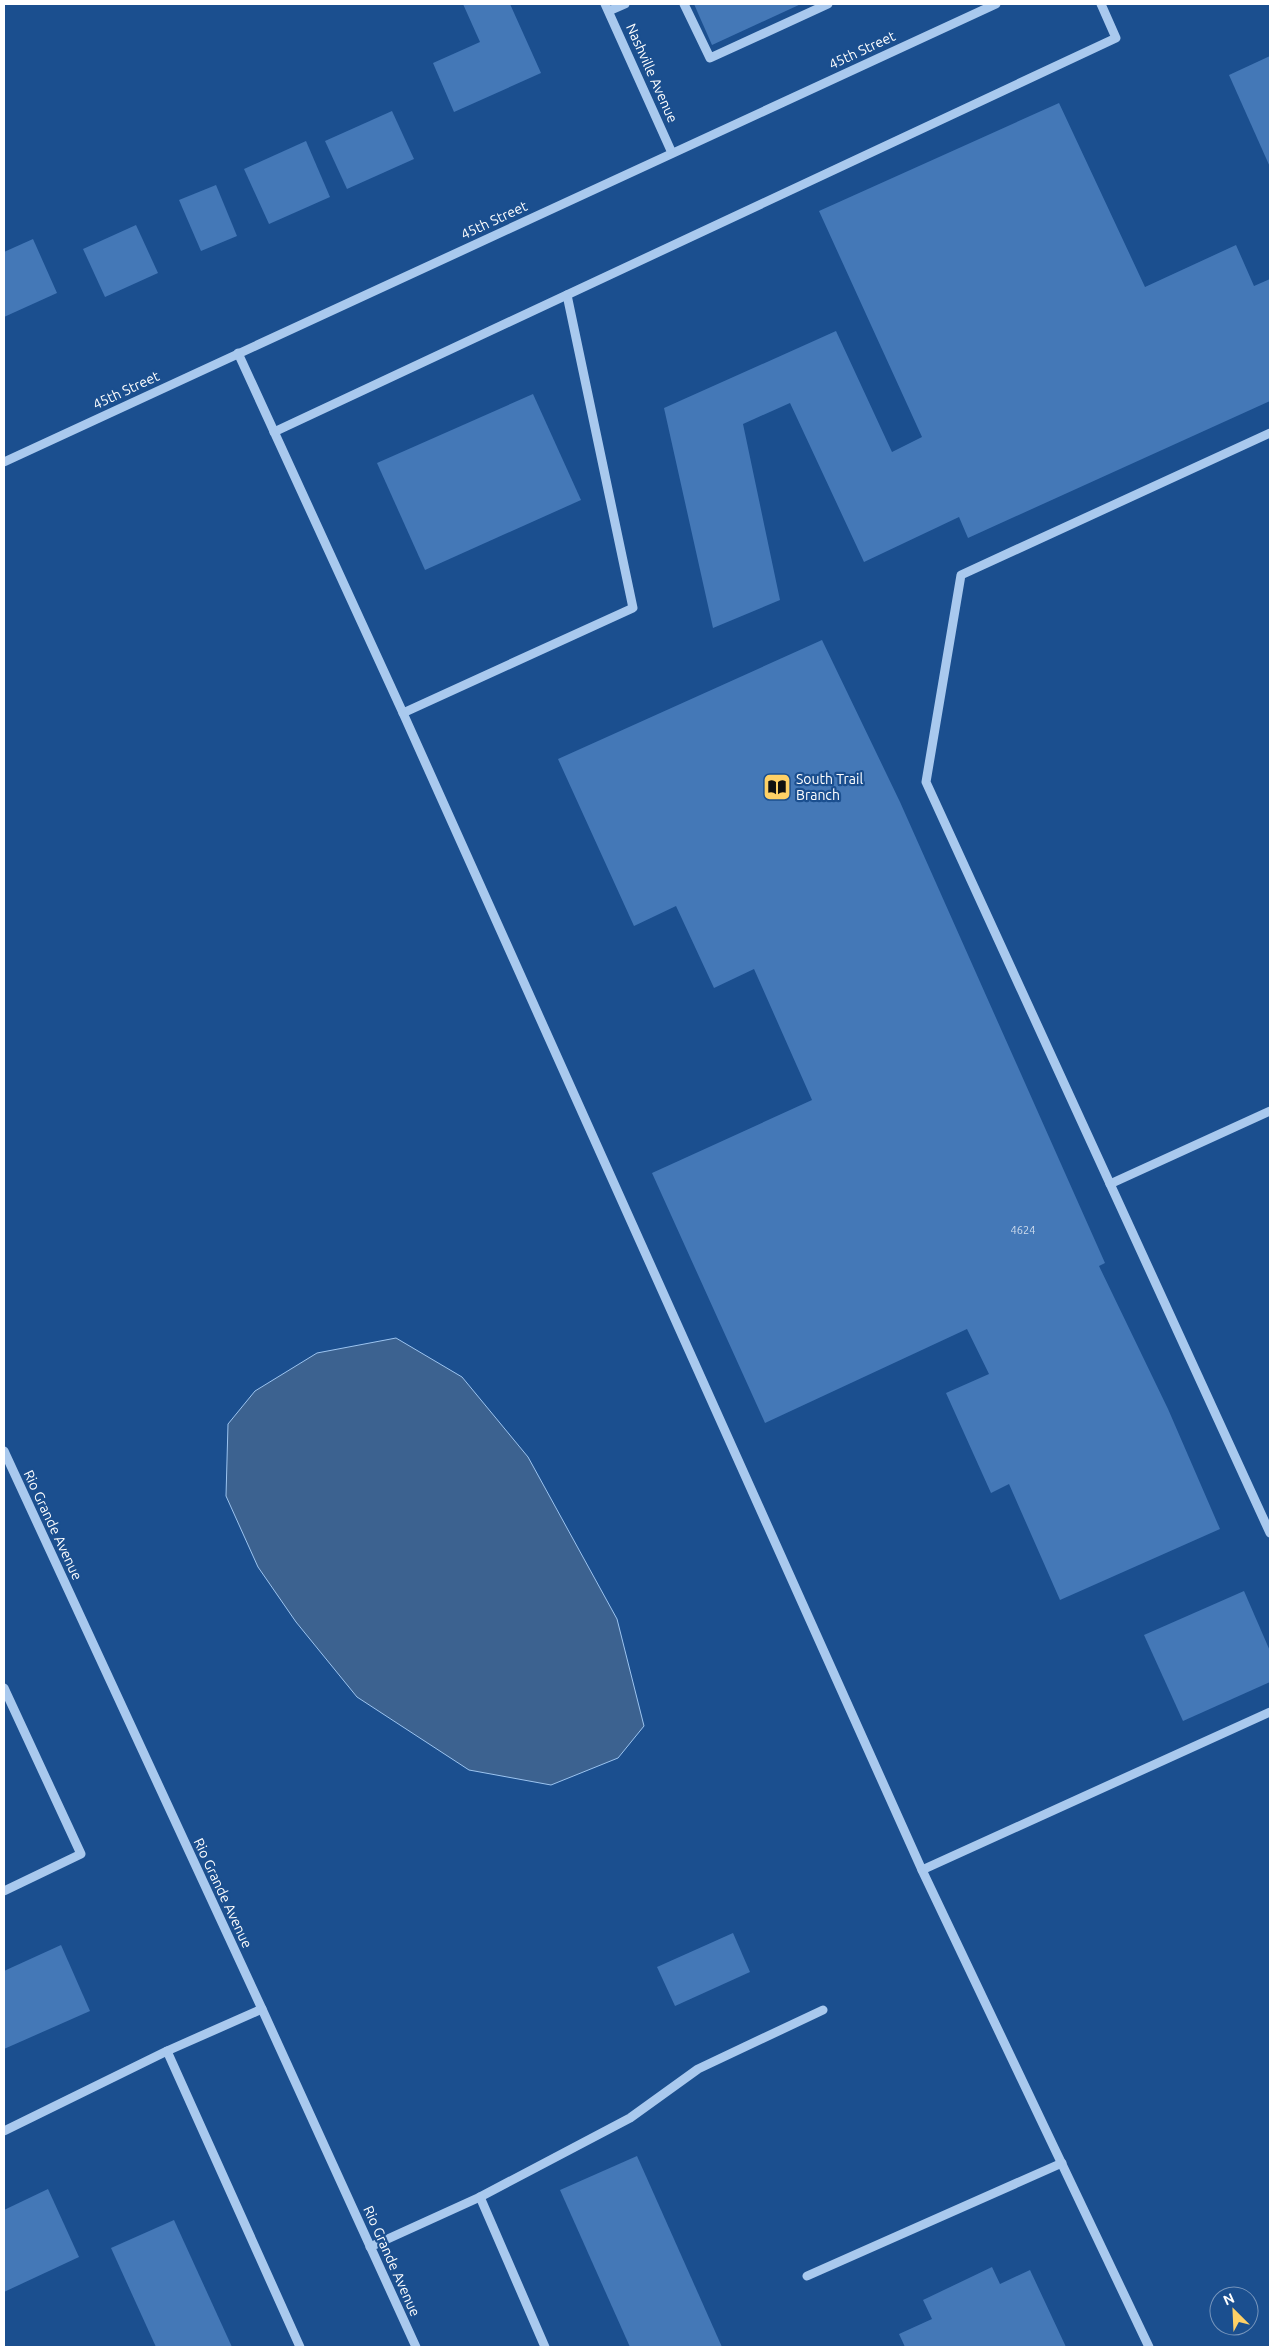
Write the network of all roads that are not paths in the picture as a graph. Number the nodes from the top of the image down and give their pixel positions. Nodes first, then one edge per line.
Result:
1 (625, 4) edge
2 (684, 4) edge
3 (828, 4) edge
4 (996, 4) edge
5 (1101, 4) edge
6 (607, 8) edge
7 (672, 153) junction
8 (568, 295) junction
9 (238, 353) junction
10 (274, 432) junction
11 (1270, 433) edge
12 (4, 462) edge
13 (403, 713) junction
14 (1270, 1111) edge
15 (1110, 1184) junction
16 (4, 1451) edge
17 (1270, 1533) edge
18 (4, 1688) edge
19 (1270, 1712) edge
20 (922, 1870) junction
21 (4, 1891) edge
22 (262, 2009) junction
23 (822, 2010) dead end
24 (167, 2050) junction
25 (4, 2131) edge
26 (1062, 2163) junction
27 (480, 2198) junction
28 (370, 2247) junction
29 (808, 2276) dead end
30 (300, 2347) edge
31 (416, 2347) edge
32 (545, 2347) edge
33 (1150, 2347) edge

1 - 6 street
2 - 3 street
4 - 7 street, 45th Street
5 - 8 street
6 - 7 street, Nashville Avenue
7 - 9 street, 45th Street
8 - 10 street
8 - 13 street
9 - 10 street
9 - 12 street, 45th Street
10 - 13 street
11 - 15 street
13 - 20 street
14 - 15 street
15 - 17 street
16 - 22 street, Rio Grande Avenue
18 - 21 street
19 - 20 street
20 - 26 street
22 - 24 street
22 - 28 street, Rio Grande Avenue
23 - 27 street
24 - 25 street
24 - 30 street
26 - 29 street
26 - 33 street
27 - 28 street
27 - 32 street
28 - 31 street, Rio Grande Avenue

